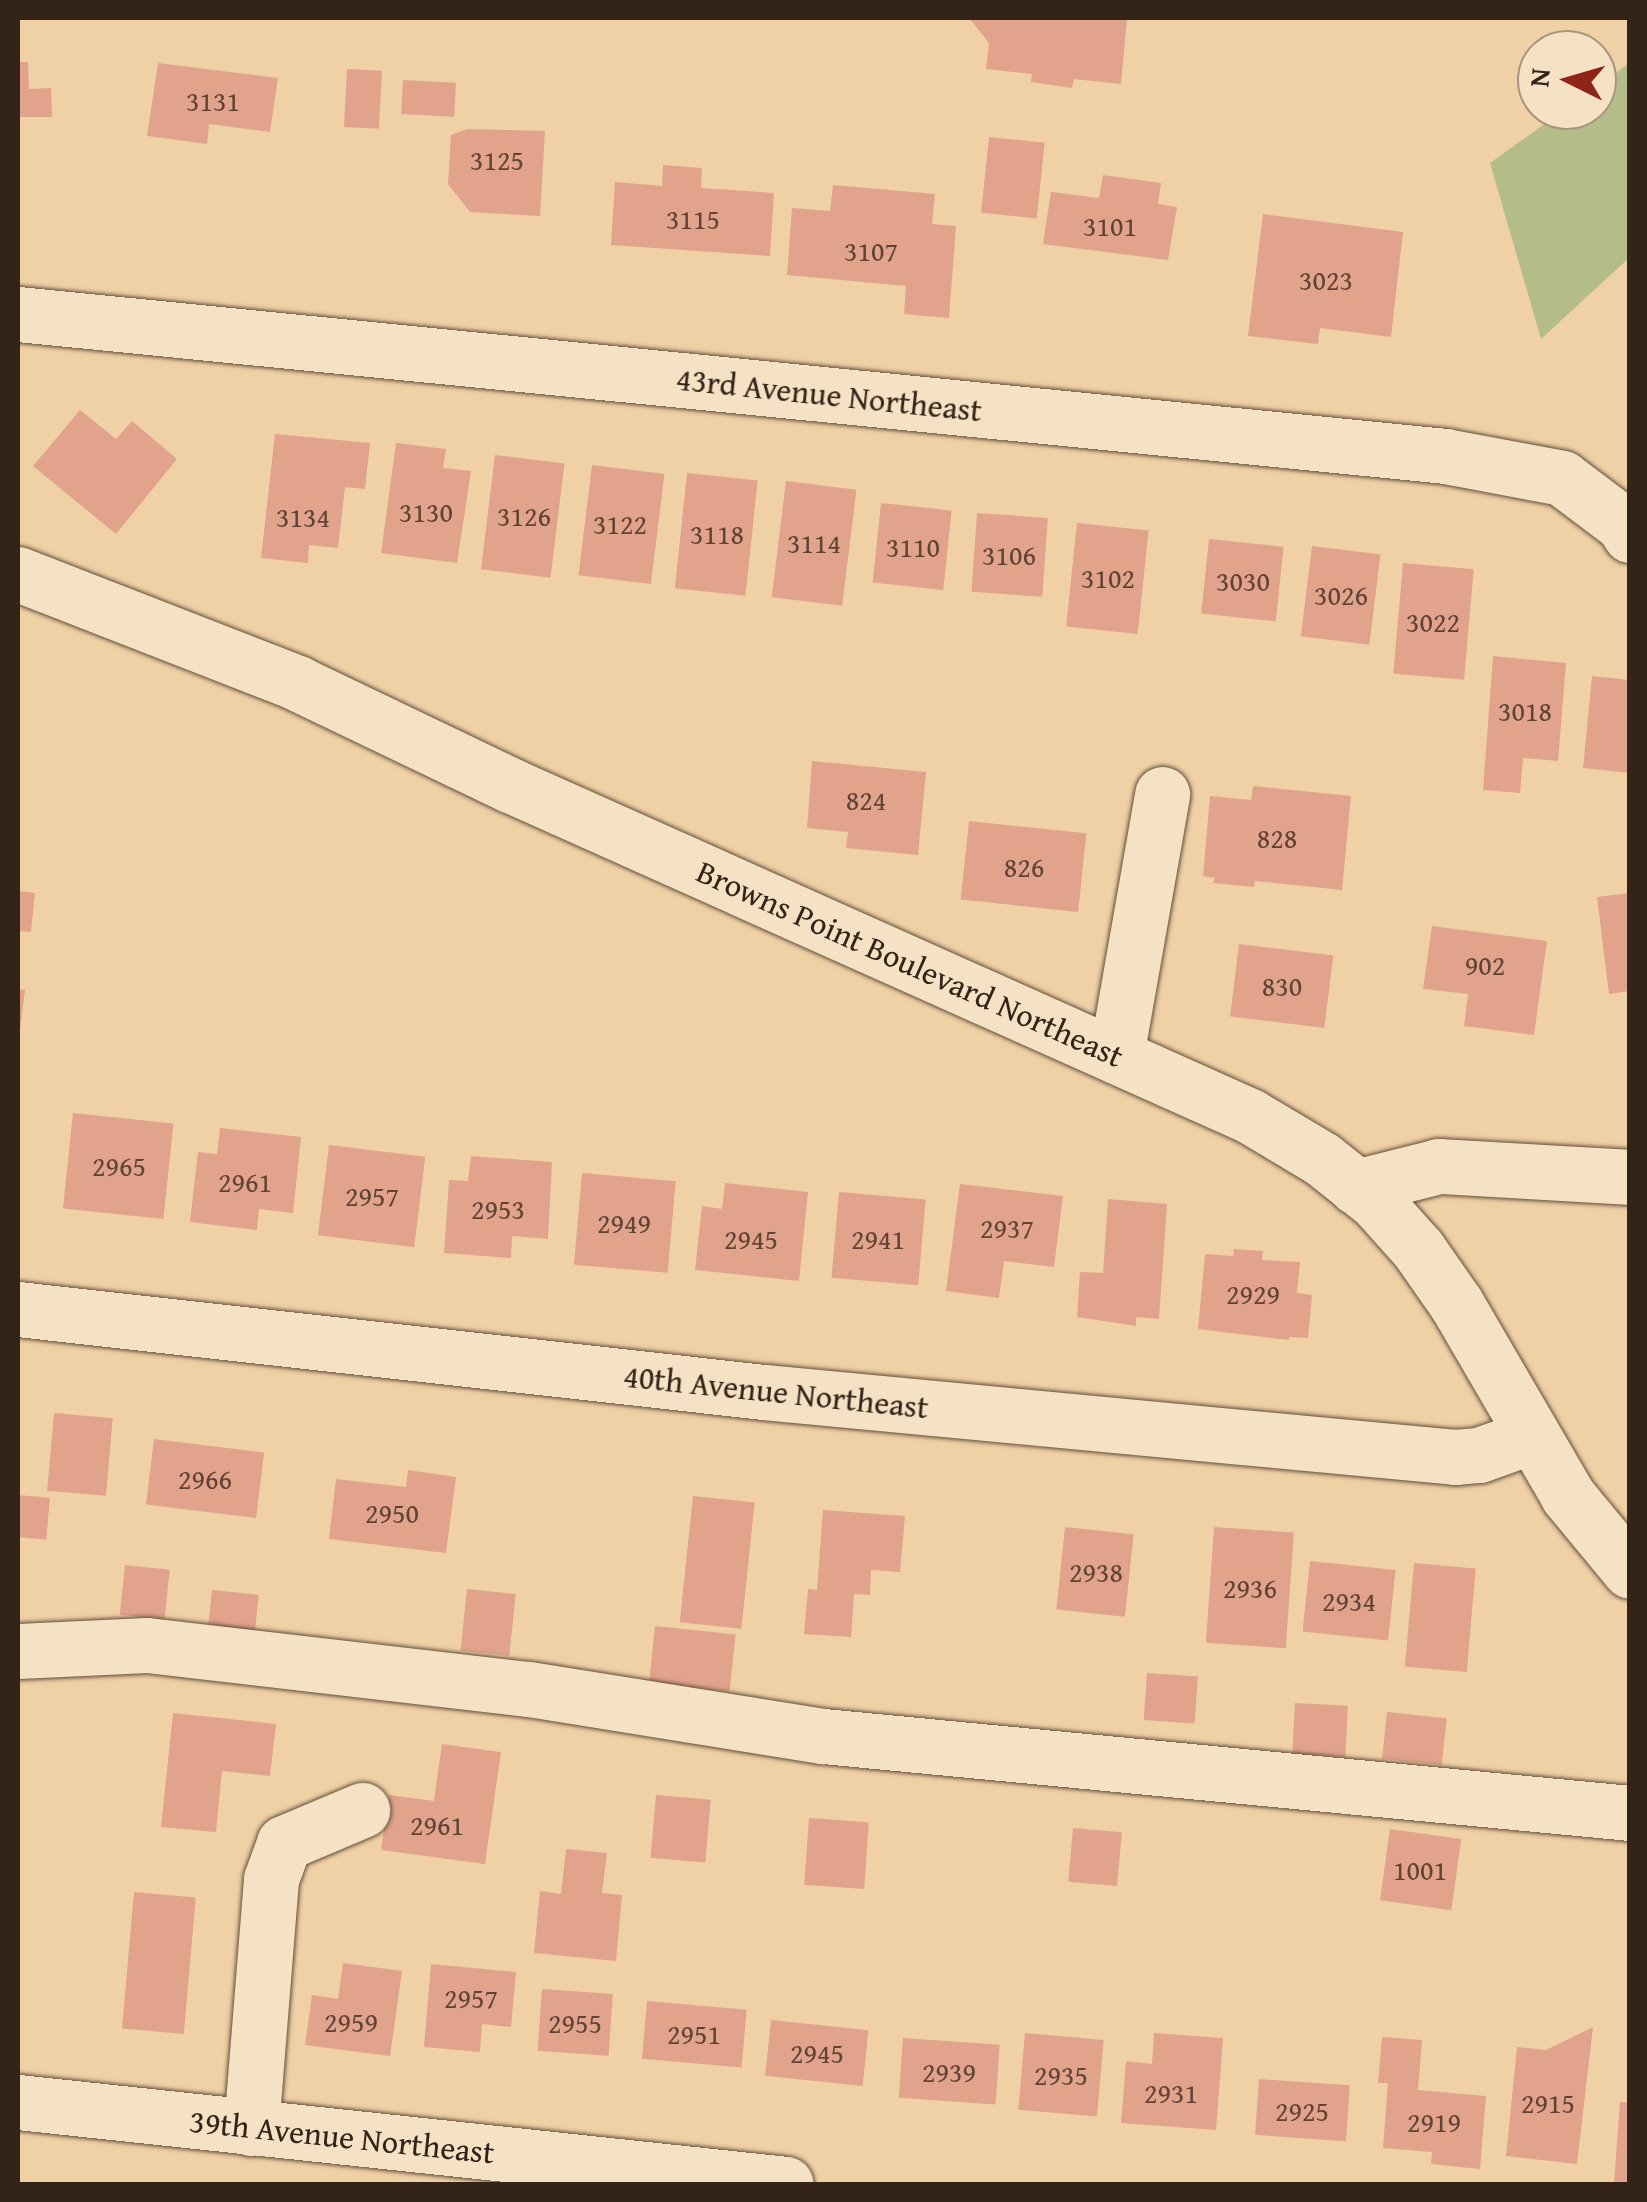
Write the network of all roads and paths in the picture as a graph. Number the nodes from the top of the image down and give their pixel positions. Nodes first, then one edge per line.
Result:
1 (18, 314) edge
2 (1626, 530) edge
3 (18, 574) edge
4 (1162, 794) dead end
5 (1116, 1056) junction
6 (1630, 1177) edge
7 (1356, 1186) junction
8 (18, 1309) edge
9 (1532, 1436) junction
10 (1630, 1571) edge
11 (18, 1651) edge
12 (362, 1810) dead end
13 (1630, 1813) edge
14 (18, 2102) edge
15 (251, 2128) junction
16 (786, 2184) edge

1 - 2 street, 43rd Avenue Northeast
3 - 5 street, Browns Point Boulevard Northeast
4 - 5 street
5 - 7 street, Browns Point Boulevard Northeast
6 - 7 street
7 - 9 street, Browns Point Boulevard Northeast
8 - 9 street, 40th Avenue Northeast
9 - 10 street, Browns Point Boulevard Northeast
11 - 13 street
12 - 15 street
14 - 15 street, 39th Avenue Northeast
15 - 16 street, 39th Avenue Northeast

